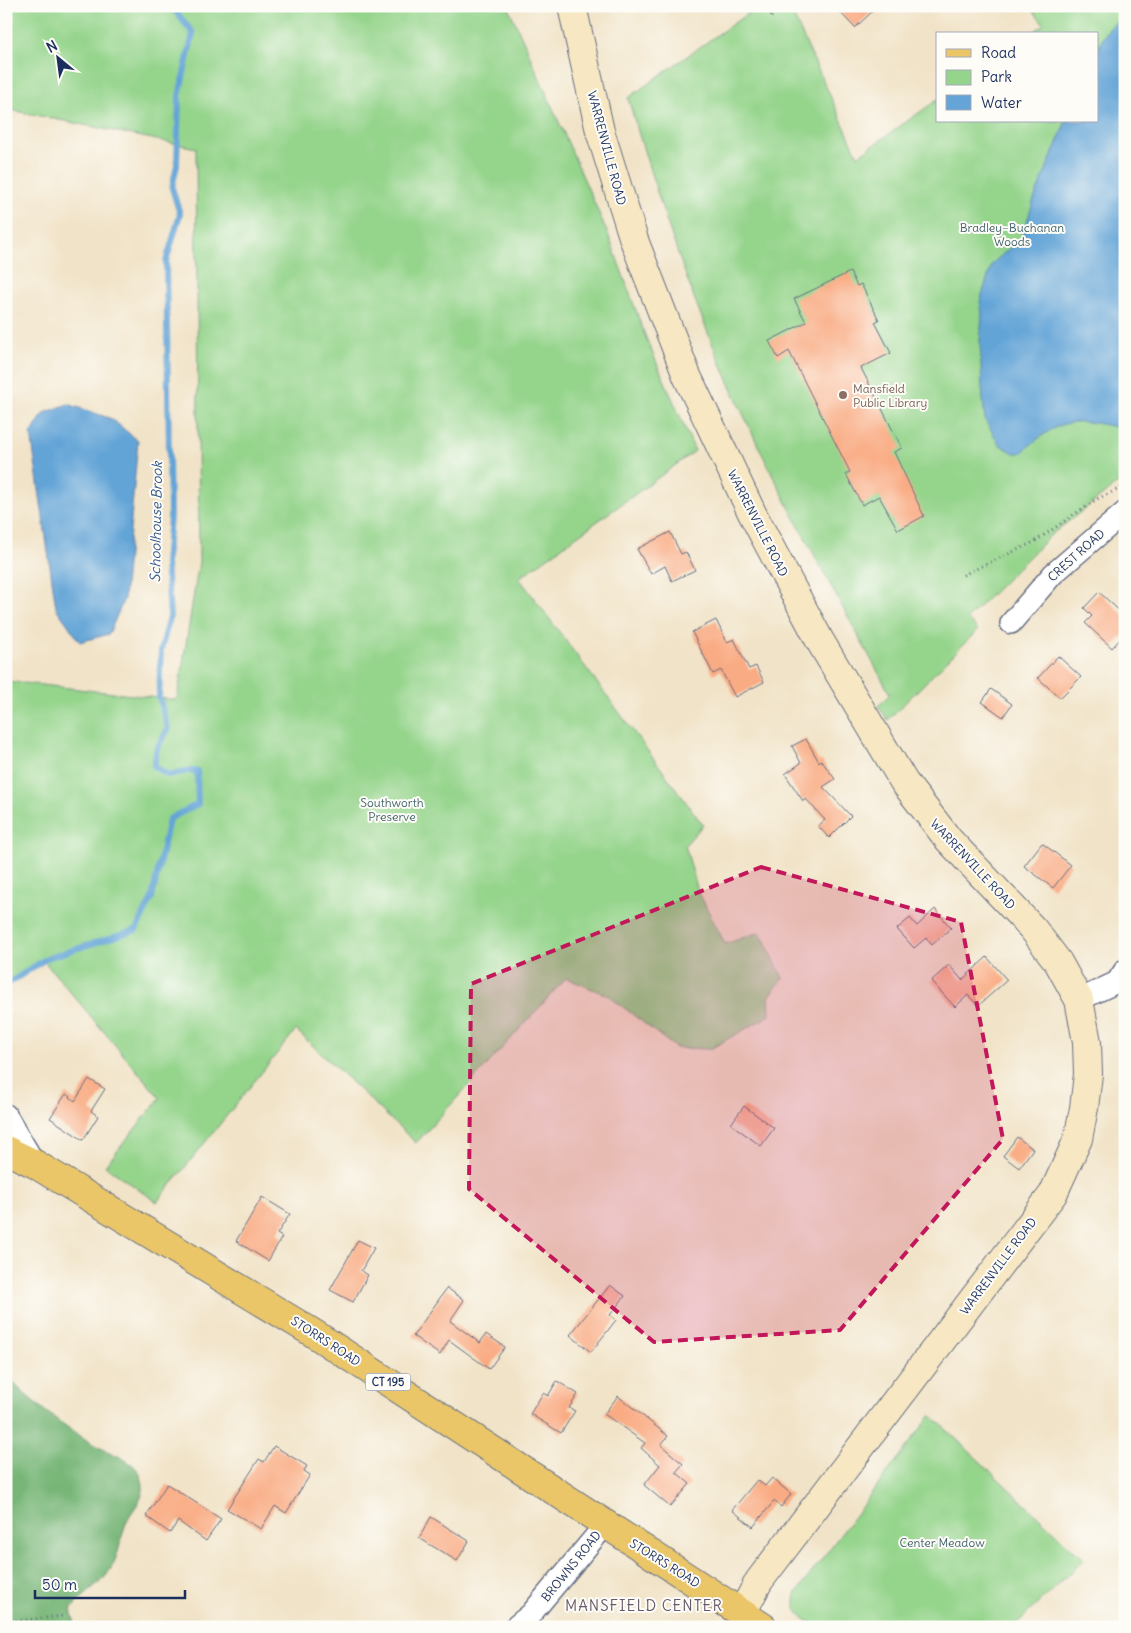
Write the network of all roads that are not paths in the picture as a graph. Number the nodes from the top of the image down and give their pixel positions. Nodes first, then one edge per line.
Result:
1 (572, 6) edge
2 (1125, 512) edge
3 (1010, 623) dead end
4 (1122, 980) edge
5 (1078, 1000) junction
6 (6, 1115) edge
7 (6, 1150) edge
8 (35, 1164) junction
9 (605, 1524) junction
10 (753, 1620) edge
11 (515, 1627) edge

1 - 5 main road, WARRENVILLE ROAD
2 - 3 street, CREST ROAD
4 - 5 street
5 - 10 main road, WARRENVILLE ROAD
6 - 8 street
7 - 8 main road, STORRS ROAD / CT 195
8 - 9 main road, STORRS ROAD / CT 195
9 - 10 main road, STORRS ROAD / CT 195
9 - 11 street, BROWNS ROAD

